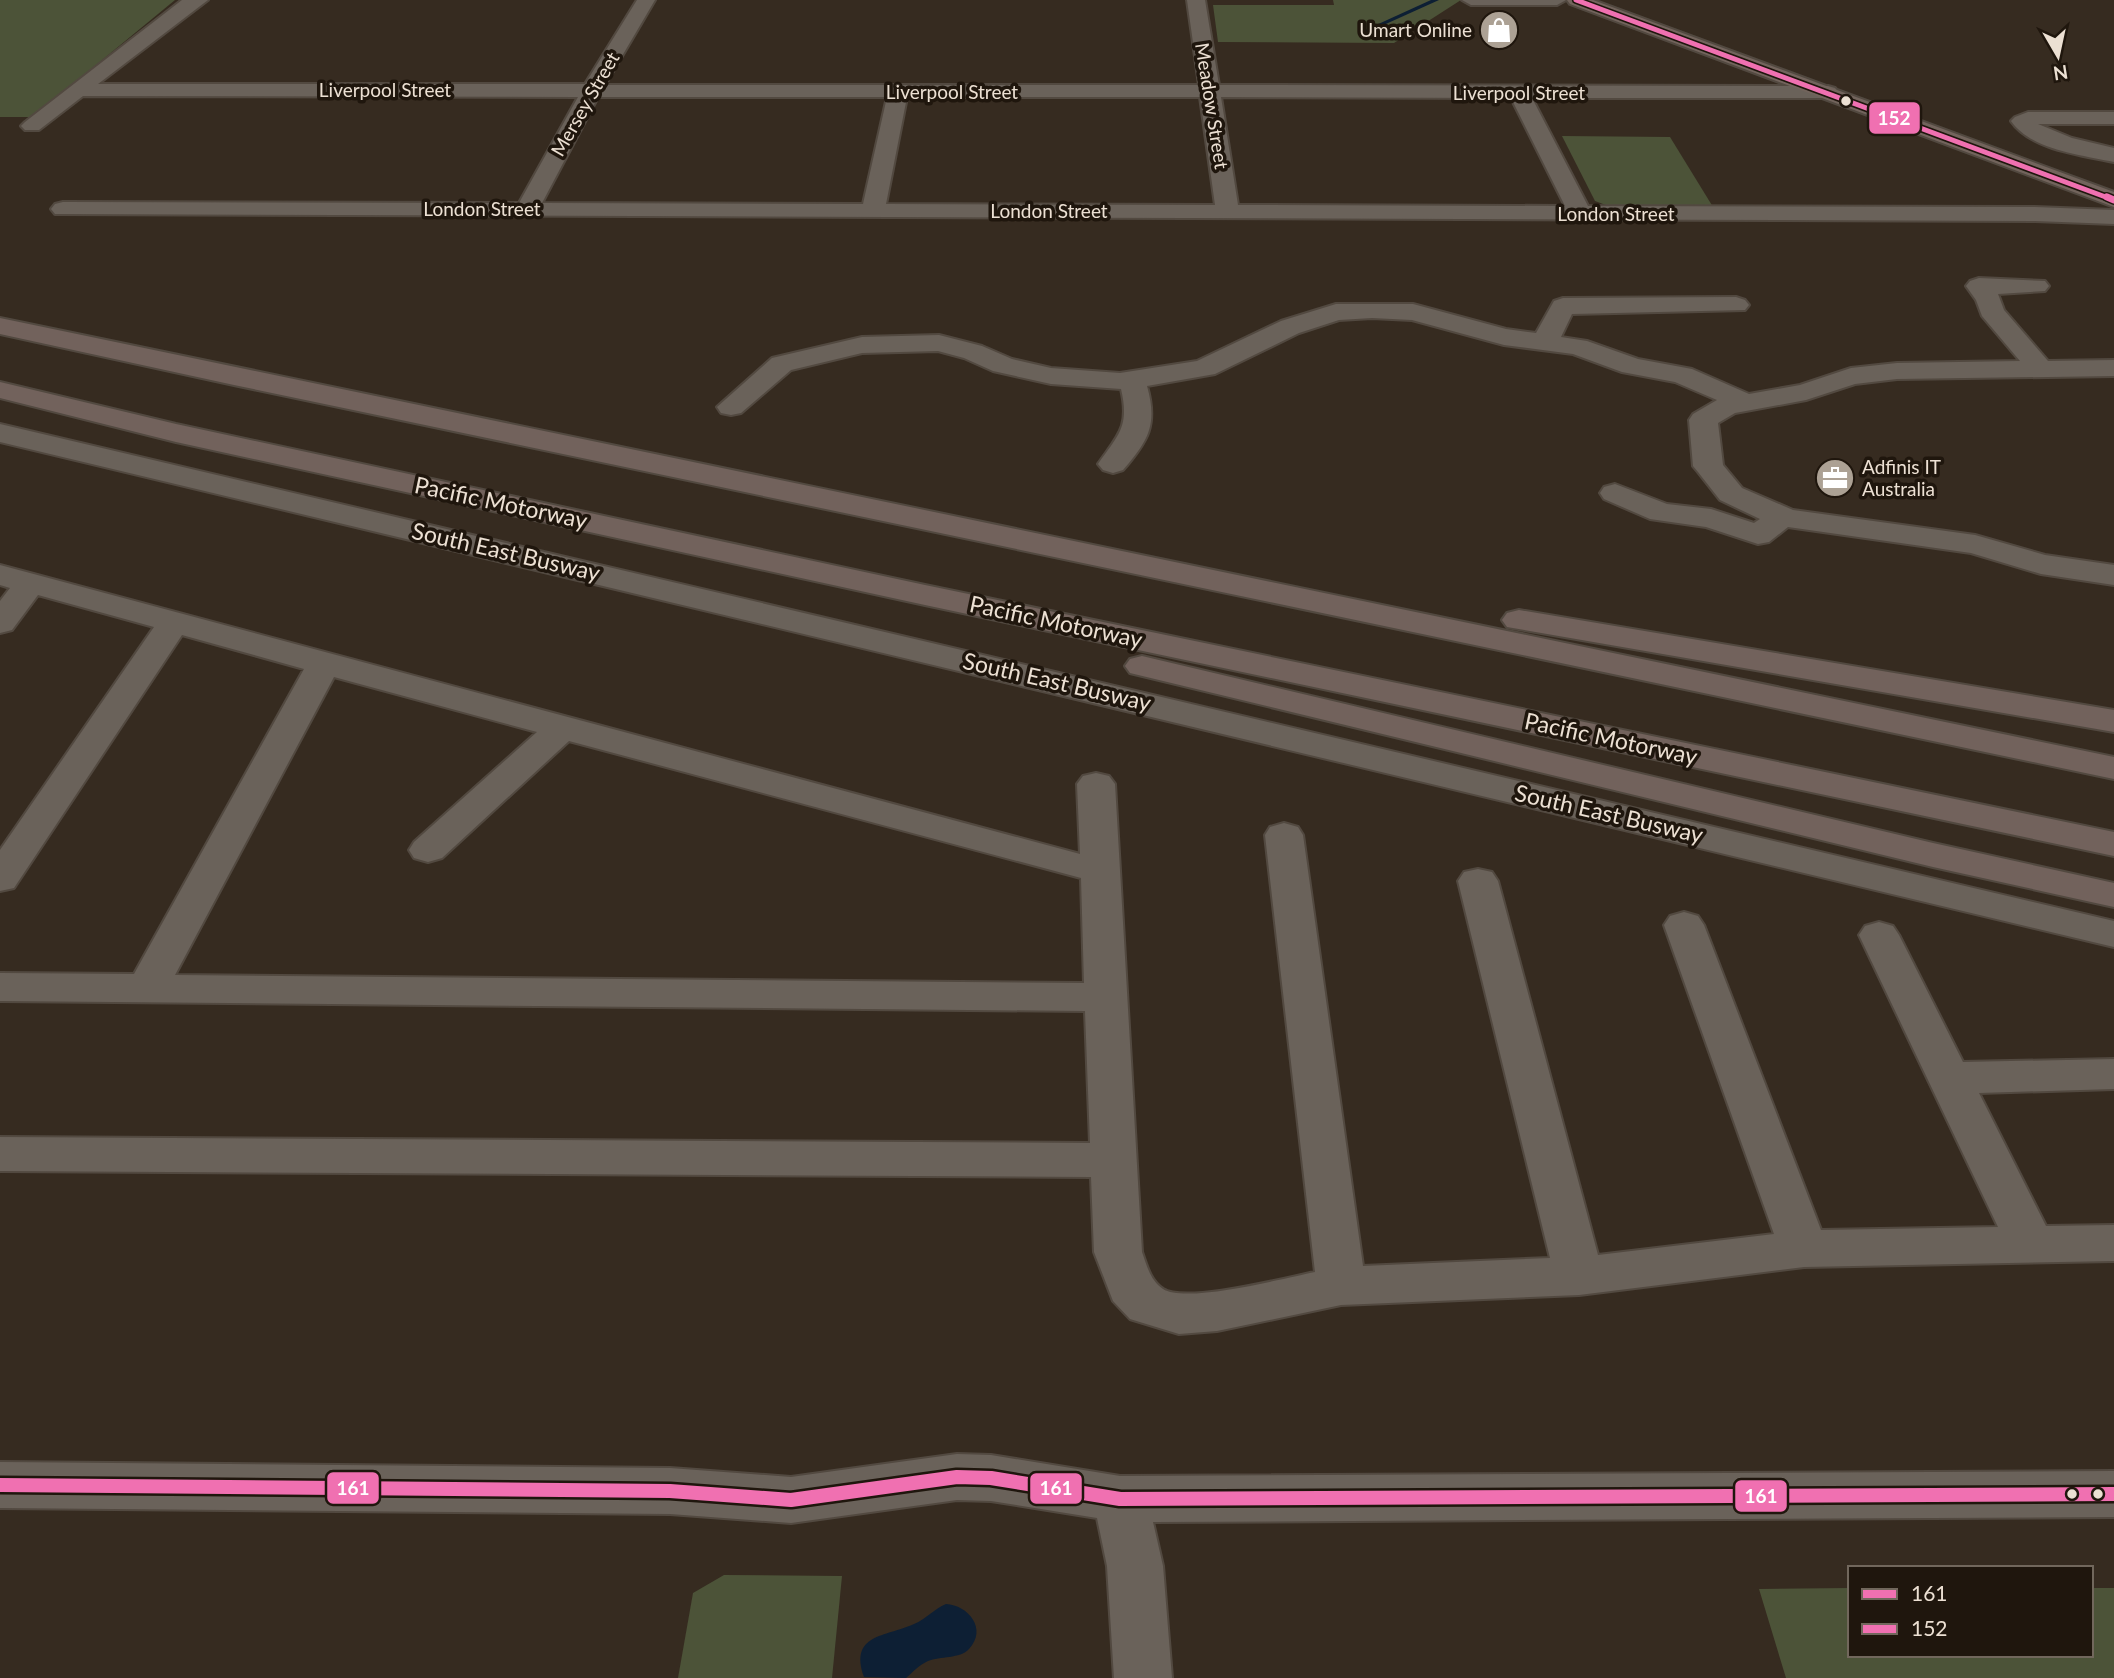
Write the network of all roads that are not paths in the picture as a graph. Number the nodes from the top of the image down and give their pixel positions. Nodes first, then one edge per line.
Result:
1 (199, 0) edge
2 (646, 0) edge
3 (1196, 0) edge
4 (1471, 0) edge
5 (1558, 0) edge
6 (1576, 0) edge
7 (1618, 0) edge
8 (76, 90) junction
9 (591, 91) junction
10 (898, 92) junction
11 (1210, 92) junction
12 (1828, 92) junction
13 (1519, 93) junction
14 (2114, 118) edge
15 (32, 126) dead end
16 (2114, 155) edge
17 (2060, 179) junction
18 (2114, 183) edge
19 (81, 192) dead end
20 (2114, 200) edge
21 (63, 209) junction
22 (527, 209) junction
23 (873, 211) junction
24 (1228, 212) junction
25 (1581, 214) junction
26 (2035, 214) junction
27 (2114, 217) edge
28 (45, 226) dead end
29 (2036, 286) dead end
30 (1736, 305) dead end
31 (1252, 318) dead end
32 (0, 326) edge
33 (1277, 333) junction
34 (1545, 342) junction
35 (2114, 368) edge
36 (2041, 369) junction
37 (1132, 380) junction
38 (0, 390) edge
39 (1744, 402) junction
40 (731, 407) dead end
41 (0, 433) edge
42 (1113, 464) dead end
43 (1615, 493) dead end
44 (1782, 516) junction
45 (2114, 575) edge
46 (16, 579) edge
47 (925, 595) junction
48 (1389, 618) junction
49 (174, 622) junction
50 (0, 623) edge
51 (324, 664) junction
52 (2114, 721) edge
53 (562, 728) junction
54 (2114, 768) edge
55 (1096, 784) dead end
56 (1284, 835) dead end
57 (2114, 844) edge
58 (428, 850) dead end
59 (1099, 872) junction
60 (0, 879) edge
61 (1478, 881) dead end
62 (2114, 895) edge
63 (1684, 925) dead end
64 (2114, 934) edge
65 (1879, 935) dead end
66 (0, 987) edge
67 (148, 988) junction
68 (1107, 997) junction
69 (2114, 1074) edge
70 (1949, 1078) junction
71 (0, 1154) edge
72 (1112, 1160) junction
73 (2030, 1243) junction
74 (2114, 1243) edge
75 (1804, 1249) junction
76 (1579, 1276) junction
77 (1340, 1286) junction
78 (0, 1485) edge
79 (2114, 1494) edge
80 (1121, 1499) junction
81 (1143, 1678) edge

1 - 8 street
2 - 9 street, Mersey Street
3 - 11 street, Meadow Street
4 - 5 street
6 - 12 main road
7 - 18 main road
8 - 9 street, Liverpool Street
8 - 15 street
9 - 10 street, Liverpool Street
9 - 22 street, Mersey Street
10 - 11 street, Liverpool Street
10 - 23 street
11 - 13 street, Liverpool Street
11 - 24 street, Meadow Street
12 - 13 street, Liverpool Street
12 - 17 main road
13 - 25 street
14 - 16 street
17 - 20 main road
17 - 26 street
19 - 21 street
21 - 22 street, London Street
21 - 28 street
22 - 23 street, London Street
23 - 24 street, London Street
24 - 25 street, London Street
25 - 26 street, London Street
26 - 27 street, London Street
29 - 36 street
30 - 34 street
31 - 33 street
32 - 48 highway
33 - 34 street
33 - 37 street
34 - 39 street
35 - 36 street
36 - 39 street
37 - 40 street
37 - 42 street
38 - 47 highway, Pacific Motorway
39 - 44 street
41 - 64 street, South East Busway
43 - 44 street
44 - 45 street
46 - 49 street
46 - 50 street
47 - 57 highway, Pacific Motorway
47 - 62 highway
48 - 52 highway
48 - 54 highway
49 - 51 street
49 - 60 street
51 - 53 street
51 - 67 street
53 - 58 street
53 - 59 street
55 - 59 street
56 - 77 street
59 - 68 street
61 - 76 street
63 - 75 street
65 - 70 street
66 - 67 street
67 - 68 street
68 - 72 street
69 - 70 street
70 - 73 street
71 - 72 street
72 - 77 street
73 - 74 street
73 - 75 street
75 - 76 street
76 - 77 street
78 - 80 street
79 - 80 street
80 - 81 street

